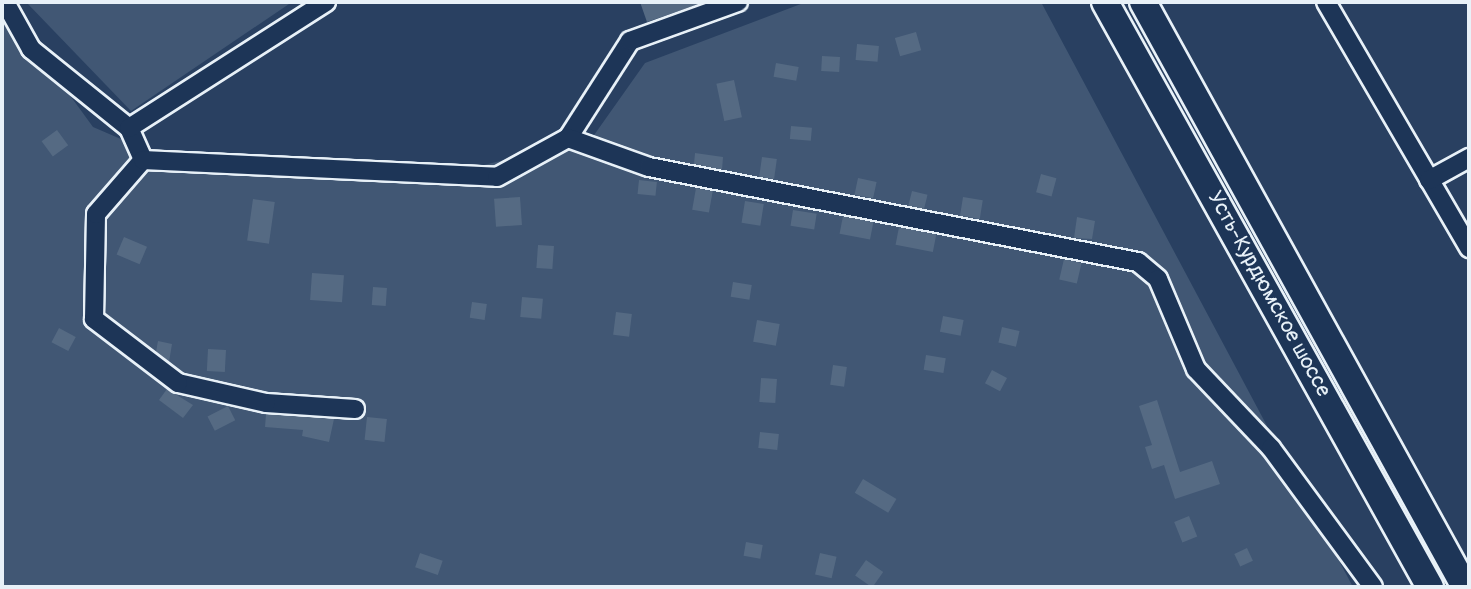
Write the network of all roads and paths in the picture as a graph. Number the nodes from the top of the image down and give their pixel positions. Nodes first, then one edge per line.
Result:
1 (5, 2) edge
2 (326, 2) edge
3 (738, 2) edge
4 (1105, 2) edge
5 (1143, 2) edge
6 (1326, 2) edge
7 (129, 128) junction
8 (568, 138) junction
9 (1469, 158) edge
10 (143, 160) junction
11 (1429, 180) junction
12 (1469, 248) edge
13 (355, 409) dead end
14 (1373, 587) edge
15 (1430, 587) edge
16 (1465, 587) edge

1 - 7 street
2 - 7 street
3 - 8 street
4 - 15 main road, Усть-Курдюмское шоссе
5 - 16 main road, Усть-Курдюмское шоссе
6 - 11 street
7 - 10 street
8 - 10 street
8 - 14 street
9 - 11 street
10 - 13 street
11 - 12 street

